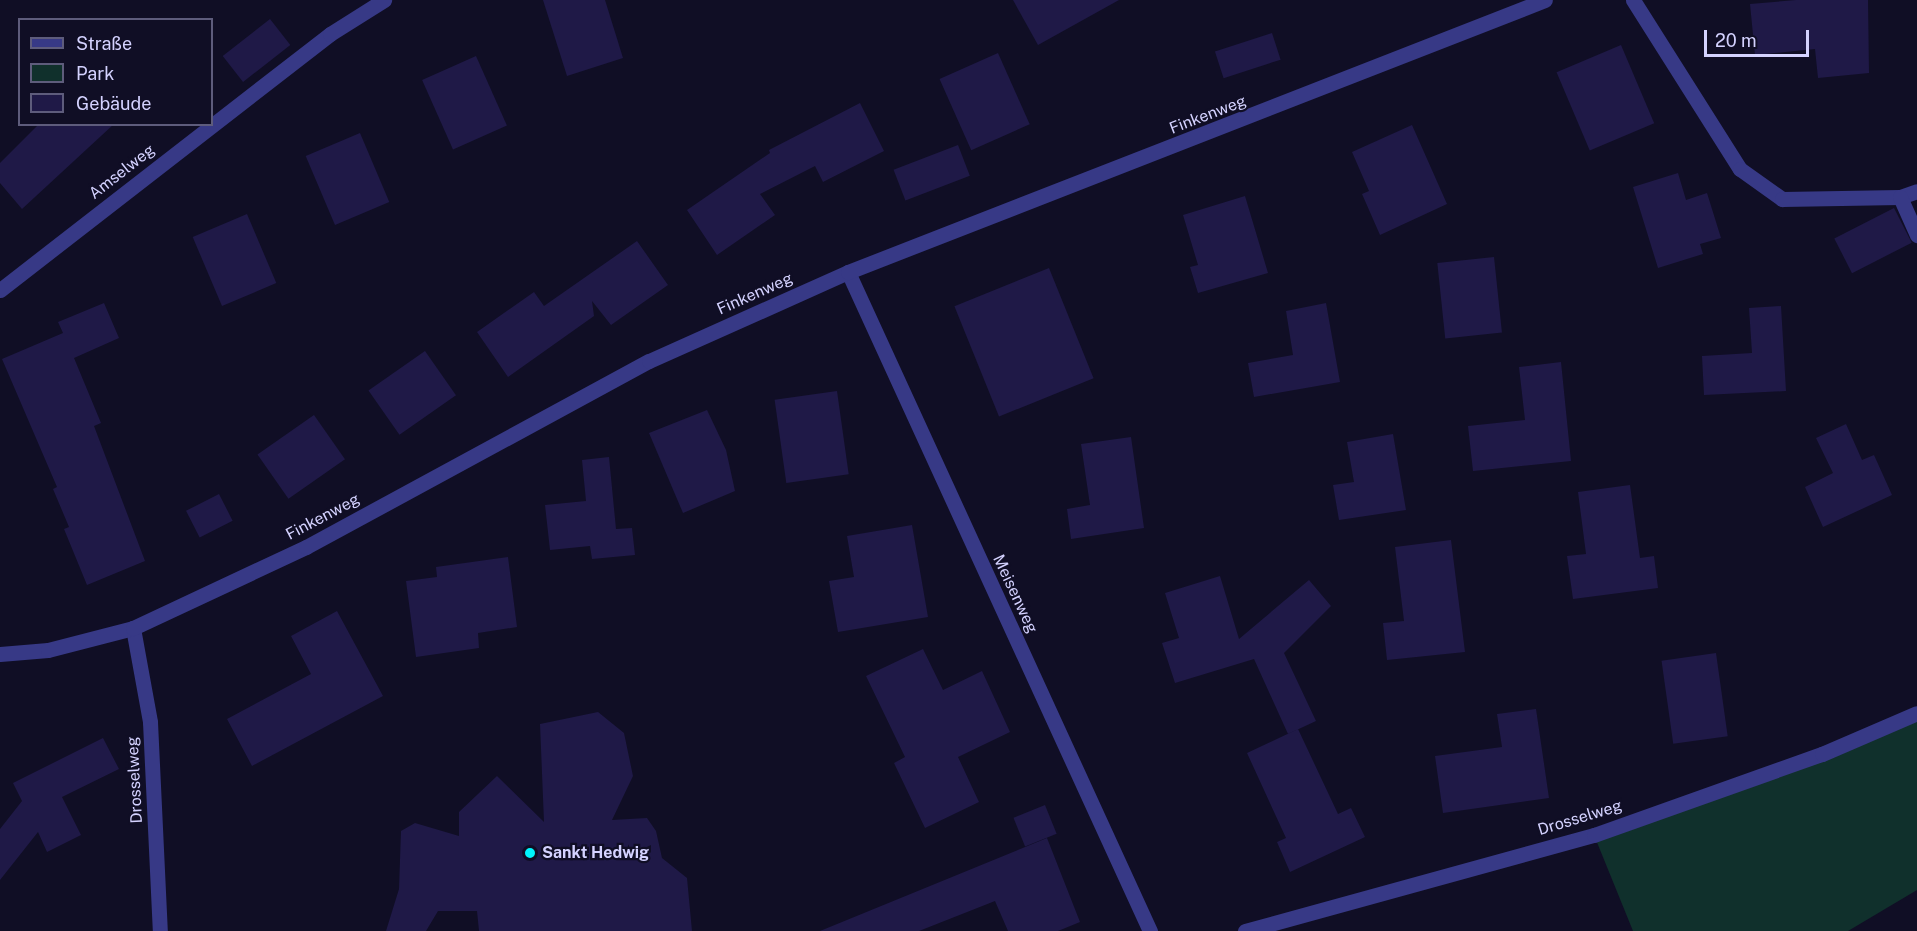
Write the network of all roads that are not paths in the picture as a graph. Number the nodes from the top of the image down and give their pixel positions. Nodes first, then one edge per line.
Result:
1 (384, 0) edge
2 (1545, 0) edge
3 (1633, 0) edge
4 (213, 125) edge
5 (211, 126) edge
6 (1917, 191) edge
7 (1900, 197) junction
8 (1917, 235) edge
9 (848, 272) junction
10 (0, 290) edge
11 (133, 628) junction
12 (0, 654) edge
13 (1917, 713) edge
14 (160, 931) edge
15 (1150, 931) edge
16 (1245, 931) edge

1 - 4 street, Amselweg
2 - 9 street, Finkenweg
3 - 7 street
5 - 10 street, Amselweg
6 - 7 street
7 - 8 street
9 - 11 street, Finkenweg
9 - 15 street, Meisenweg
11 - 12 street, Finkenweg
11 - 14 street, Drosselweg
13 - 16 street, Drosselweg

